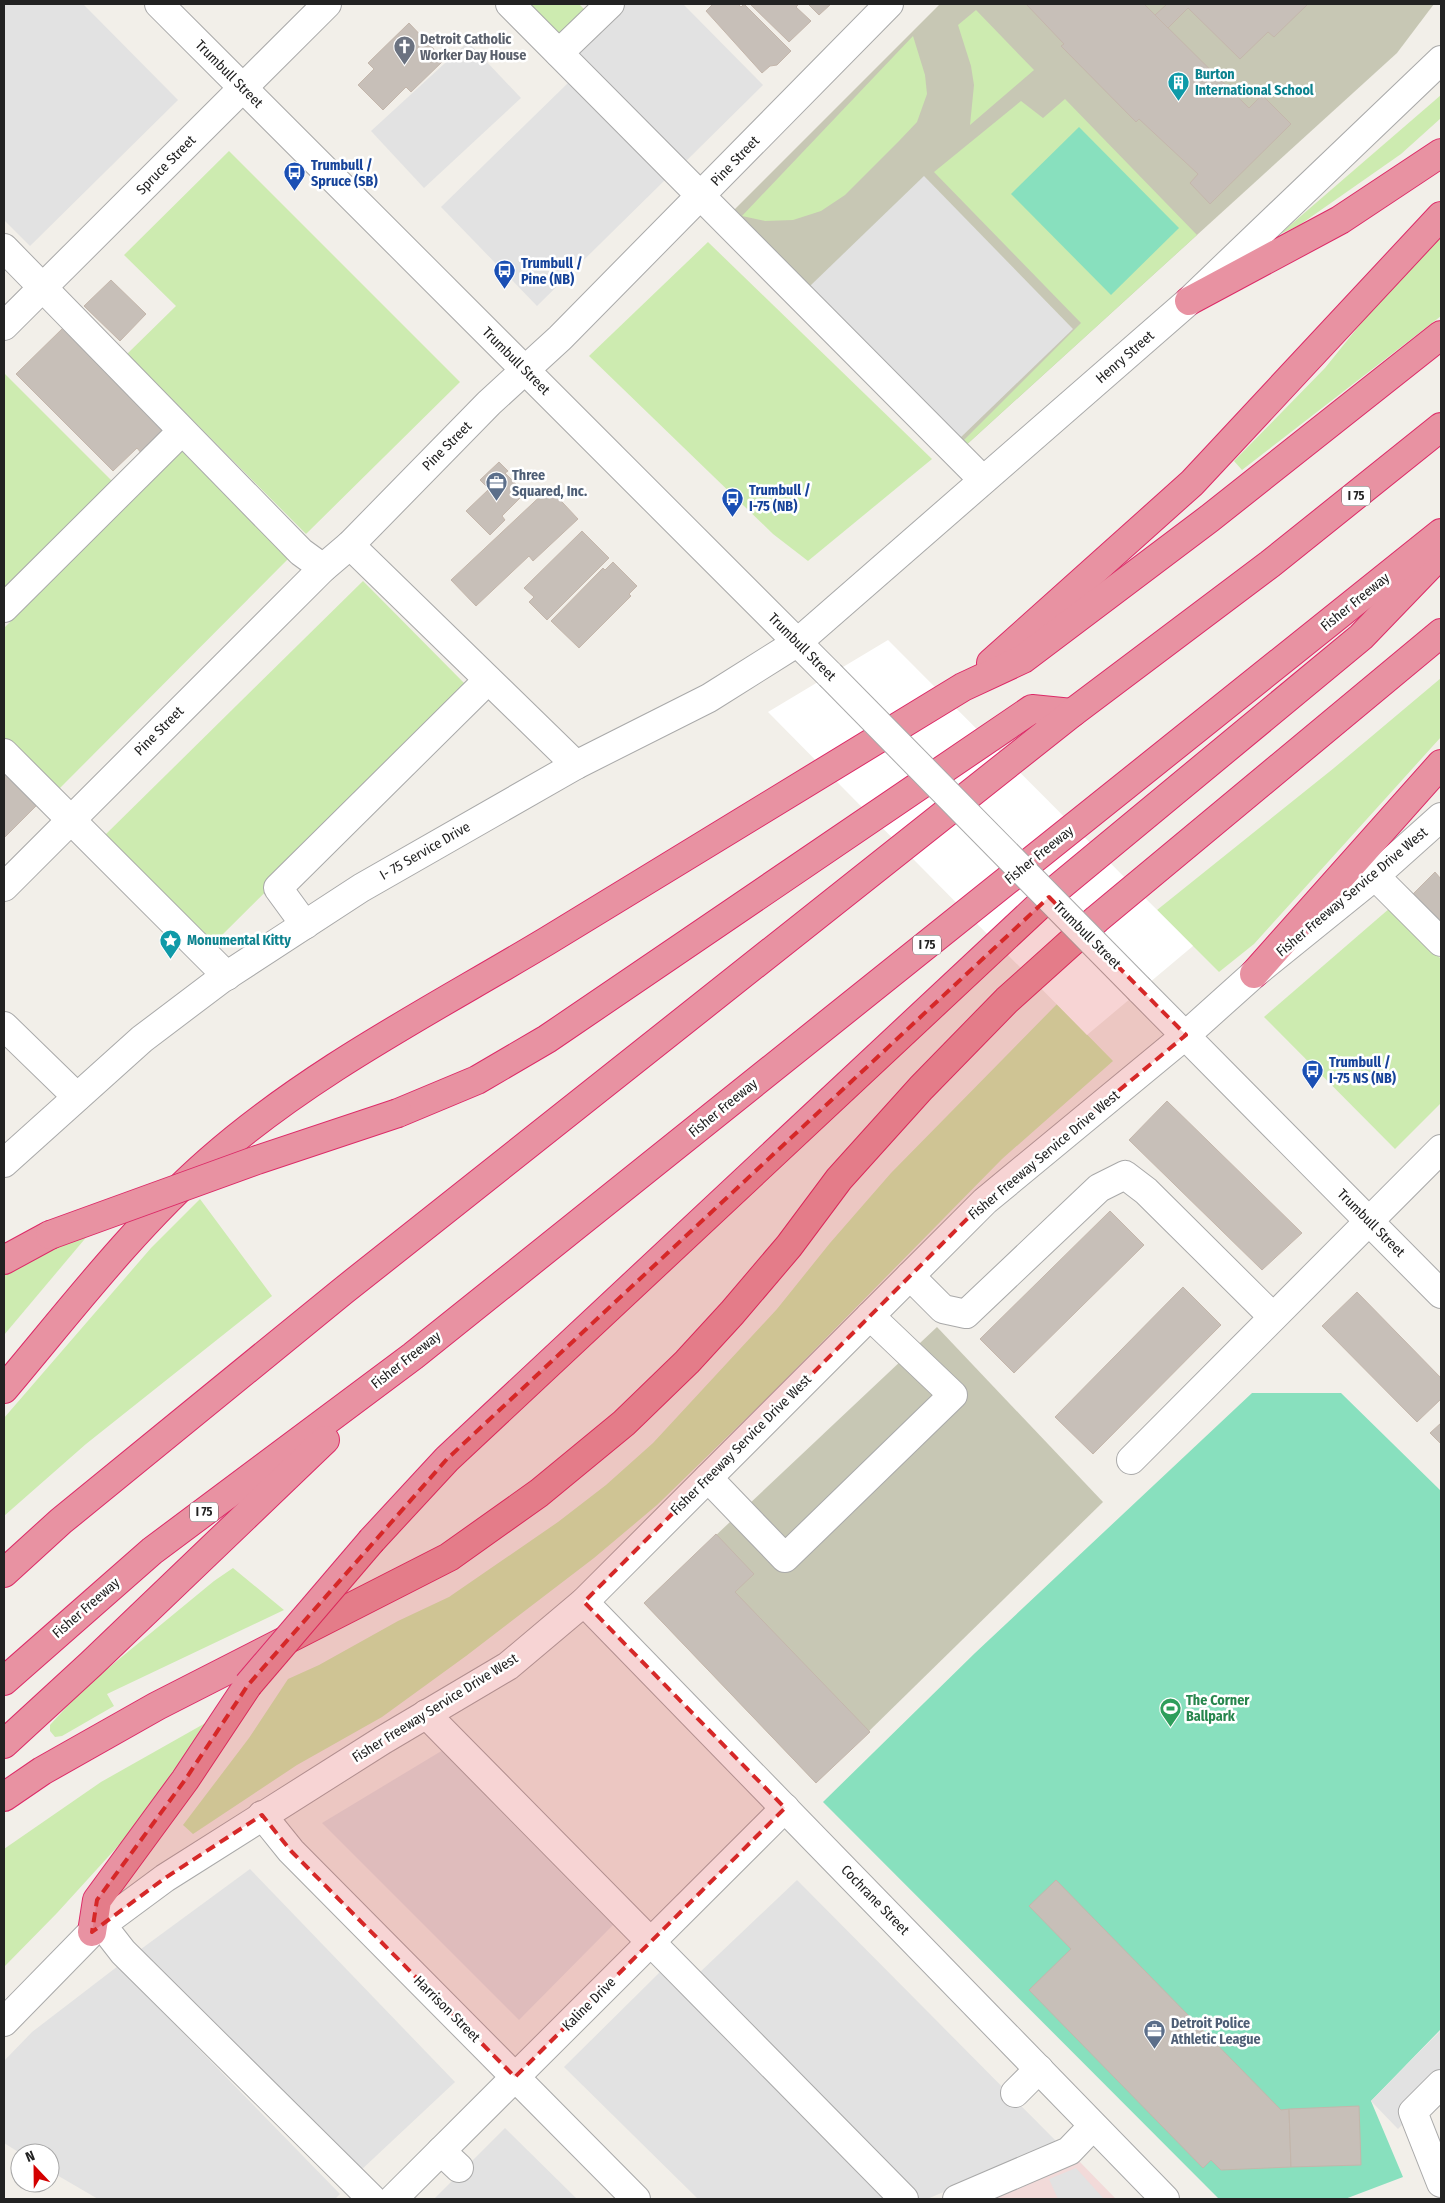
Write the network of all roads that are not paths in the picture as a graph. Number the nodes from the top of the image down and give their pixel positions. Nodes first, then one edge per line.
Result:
1 (159, 4) edge
2 (327, 4) edge
3 (510, 4) edge
4 (610, 4) edge
5 (889, 4) edge
6 (559, 53) junction
7 (1441, 60) edge
8 (243, 88) junction
9 (1441, 153) edge
10 (702, 195) junction
11 (1441, 216) edge
12 (4, 248) edge
13 (43, 288) junction
14 (1188, 301) junction
15 (4, 326) edge
16 (1441, 335) edge
17 (525, 370) junction
18 (1441, 427) edge
19 (182, 431) junction
20 (983, 480) junction
21 (1441, 534) edge
22 (350, 545) junction
23 (1441, 554) edge
24 (323, 568) junction
25 (4, 608) edge
26 (1441, 633) edge
27 (798, 642) junction
28 (488, 680) junction
29 (963, 687) junction
30 (1072, 714) junction
31 (4, 754) edge
32 (1441, 764) edge
33 (576, 765) junction
34 (1441, 817) edge
35 (70, 819) junction
36 (1375, 876) junction
37 (4, 887) edge
38 (305, 925) junction
39 (1441, 942) edge
40 (1254, 974) junction
41 (227, 976) junction
42 (4, 1026) edge
43 (1186, 1035) junction
44 (77, 1097) junction
45 (1441, 1149) edge
46 (4, 1163) edge
47 (1368, 1221) junction
48 (4, 1260) edge
49 (910, 1276) junction
50 (1436, 1279) edge
51 (870, 1316) junction
52 (1273, 1317) junction
53 (413, 1356) junction
54 (4, 1389) edge
55 (1132, 1460) dead end
56 (708, 1478) junction
57 (4, 1573) edge
58 (584, 1602) junction
59 (4, 1681) edge
60 (426, 1714) junction
61 (4, 1744) edge
62 (4, 1797) edge
63 (785, 1808) junction
64 (262, 1815) junction
65 (97, 1929) junction
66 (651, 1942) junction
67 (4, 2022) edge
68 (1039, 2069) junction
69 (515, 2077) junction
70 (1441, 2084) edge
71 (1015, 2093) dead end
72 (1093, 2126) junction
73 (1441, 2183) edge
74 (372, 2199) edge
75 (393, 2199) edge
76 (636, 2199) edge
77 (904, 2199) edge
78 (957, 2199) edge
79 (1165, 2199) edge

1 - 8 street, Trumbull Street
2 - 8 street, Spruce Street
3 - 6 street
4 - 6 street
5 - 10 street, Pine Street
6 - 10 street
7 - 14 street, Henry Street
8 - 13 street, Spruce Street
8 - 17 street, Trumbull Street
9 - 14 highway
10 - 17 street, Pine Street
10 - 20 street
11 - 29 highway
12 - 13 street
13 - 15 street, Spruce Street
13 - 19 street
14 - 20 street, Henry Street
16 - 29 highway
17 - 22 street, Pine Street
17 - 27 street, Trumbull Street
18 - 30 highway, I 75
19 - 24 street
19 - 25 street
20 - 27 street, Henry Street
21 - 53 highway, Fisher Freeway / I 75
22 - 24 street, Pine Street
22 - 28 street
23 - 65 highway, bridge
24 - 35 street, Pine Street
26 - 62 highway
27 - 33 street, I- 75 Service Drive
27 - 43 street, Trumbull Street, bridge
28 - 33 street
28 - 38 street
29 - 54 highway
30 - 48 highway, bridge
30 - 57 highway, I 75
31 - 35 street
32 - 40 highway
33 - 38 street, I- 75 Service Drive
34 - 36 street, Fisher Freeway Service Drive West
35 - 37 street, Pine Street
35 - 41 street
36 - 39 street
36 - 40 street, Fisher Freeway Service Drive West
38 - 41 street, I- 75 Service Drive
40 - 43 street, Fisher Freeway Service Drive West
41 - 44 street, I- 75 Service Drive
42 - 44 street
43 - 47 street, Trumbull Street
43 - 49 street, Fisher Freeway Service Drive West
44 - 46 street, I- 75 Service Drive
45 - 47 street
47 - 50 street, Trumbull Street
47 - 52 street
49 - 51 street, Fisher Freeway Service Drive West
49 - 52 street
51 - 56 street, Fisher Freeway Service Drive West
51 - 56 street
52 - 55 street
53 - 59 highway, Fisher Freeway / I 75
53 - 61 highway
56 - 58 street, Fisher Freeway Service Drive West
58 - 60 street, Fisher Freeway Service Drive West
58 - 63 street, Cochrane Street
60 - 64 street, Fisher Freeway Service Drive West
60 - 66 street
63 - 66 street, Kaline Drive
63 - 68 street, Cochrane Street
64 - 65 street, Fisher Freeway Service Drive West
64 - 69 street, Harrison Street
65 - 67 street, Fisher Freeway Service Drive West
65 - 74 street
66 - 69 street, Kaline Drive
66 - 77 street
68 - 71 street
68 - 72 street, Cochrane Street
69 - 75 street, Kaline Drive
69 - 76 street, Harrison Street
70 - 73 street
72 - 78 street
72 - 79 street, Cochrane Street

